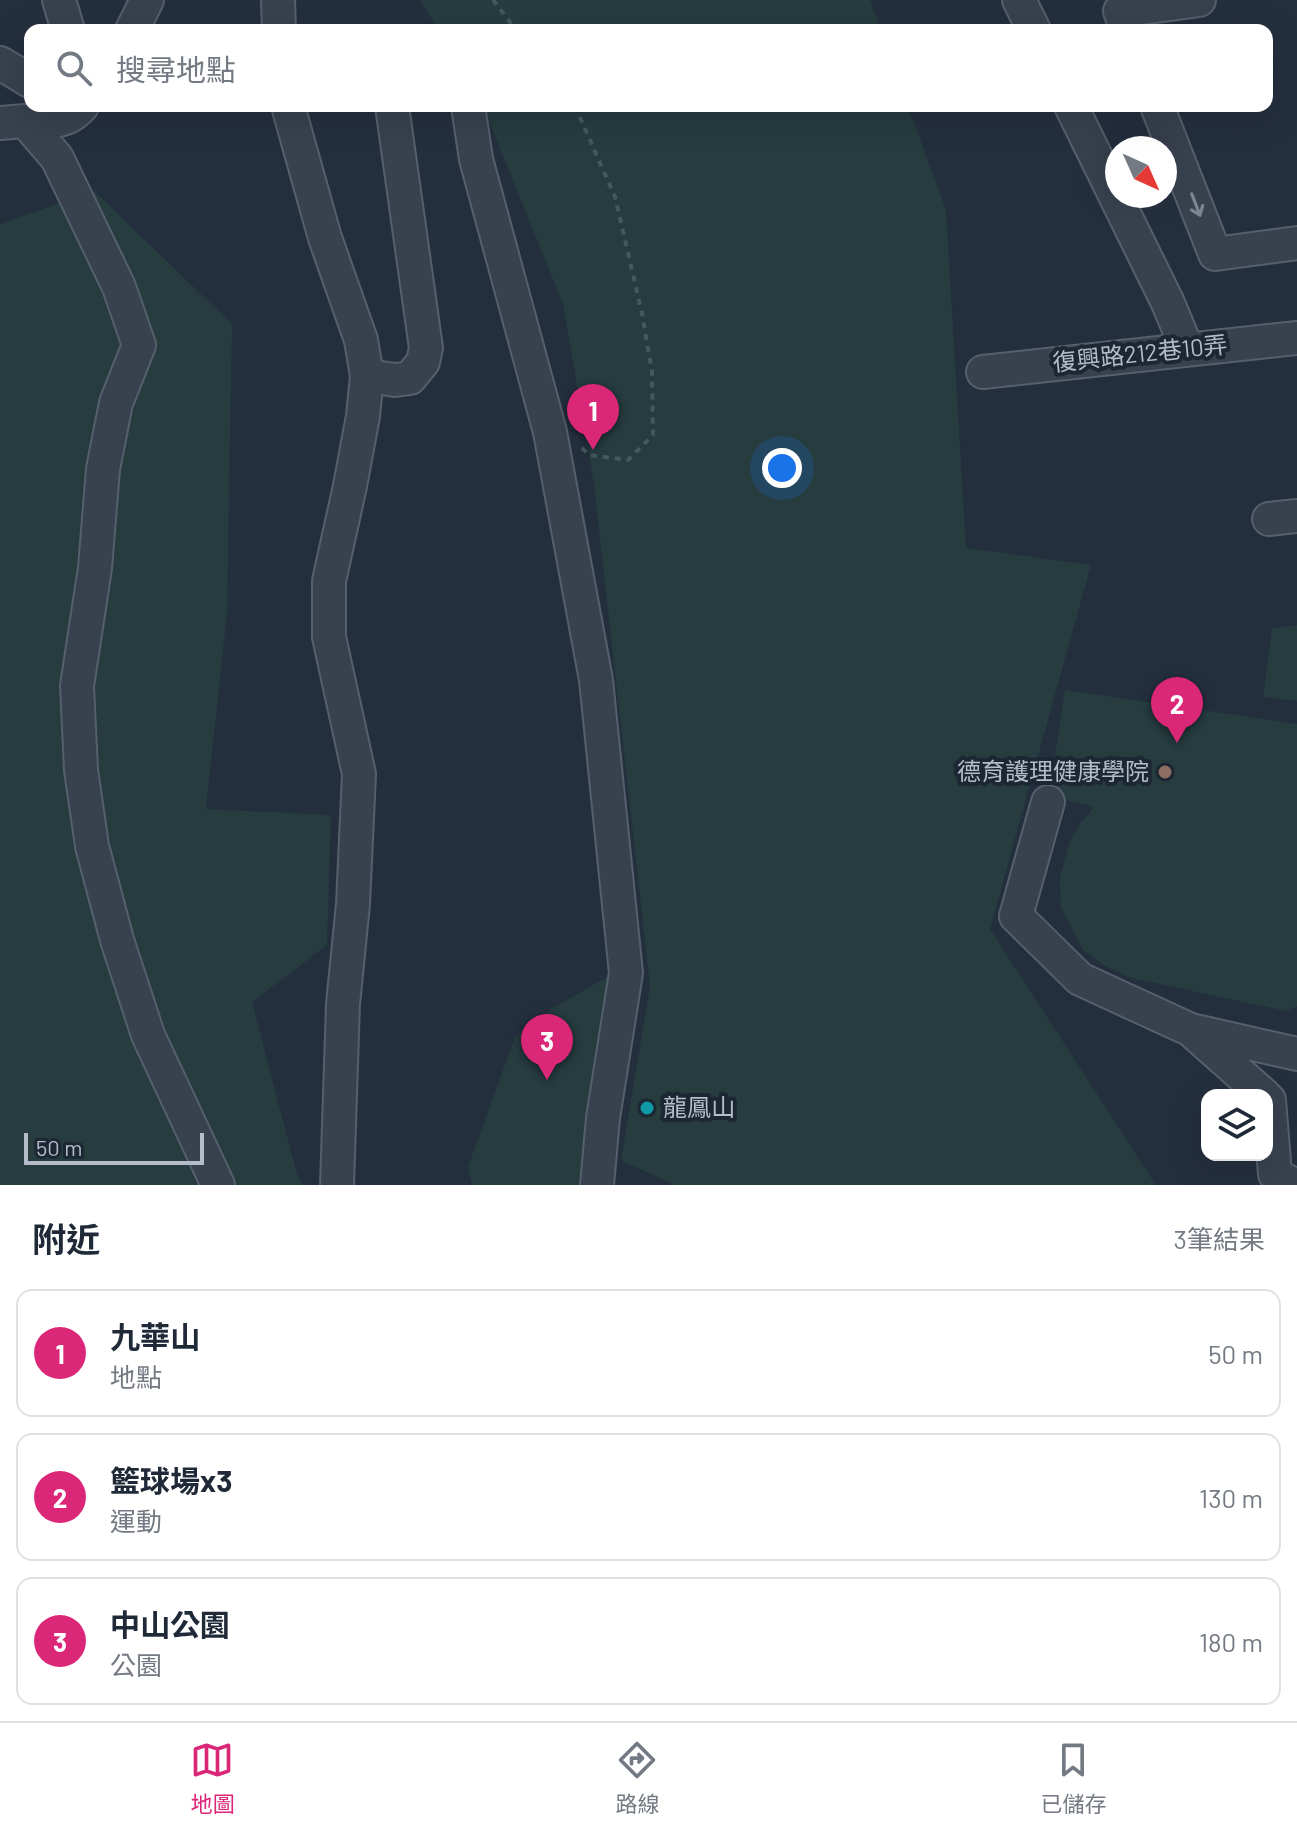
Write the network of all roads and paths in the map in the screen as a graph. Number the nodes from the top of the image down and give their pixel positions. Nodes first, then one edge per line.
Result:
1 (59, 0) edge
2 (147, 0) edge
3 (278, 0) edge
4 (493, 0) edge
5 (1019, 0) edge
6 (1199, 0) edge
7 (66, 24) edge
8 (135, 24) edge
9 (279, 24) edge
10 (511, 24) edge
11 (1031, 24) edge
12 (1125, 24) edge
13 (0, 63) edge
14 (24, 77) edge
15 (70, 112) edge
16 (290, 112) edge
17 (393, 112) edge
18 (469, 112) edge
19 (578, 112) edge
20 (1074, 112) edge
21 (1159, 112) edge
22 (13, 122) edge
23 (1297, 243) edge
24 (1297, 338) edge
25 (1187, 349) junction
26 (983, 372) dead end
27 (367, 376) junction
28 (550, 432) junction
29 (1048, 802) dead end
30 (1191, 1030) junction
31 (1297, 1054) edge
32 (1258, 1089) edge
33 (1273, 1149) edge
34 (218, 1185) edge
35 (337, 1185) edge
36 (597, 1185) edge
37 (1294, 1185) edge

1 - 7 street
2 - 8 street
3 - 9 street
4 - 10 path
5 - 11 street
6 - 12 street
13 - 14 street
15 - 22 street
16 - 27 street
17 - 27 street
18 - 28 street
19 - 28 path
20 - 25 street
21 -> 23 street
22 - 34 street
24 - 25 street, 復興路212巷10弄
25 - 26 street, 復興路212巷10弄
27 - 35 street
28 - 36 street
29 - 30 street
30 - 31 street
30 - 32 street
33 - 37 street

